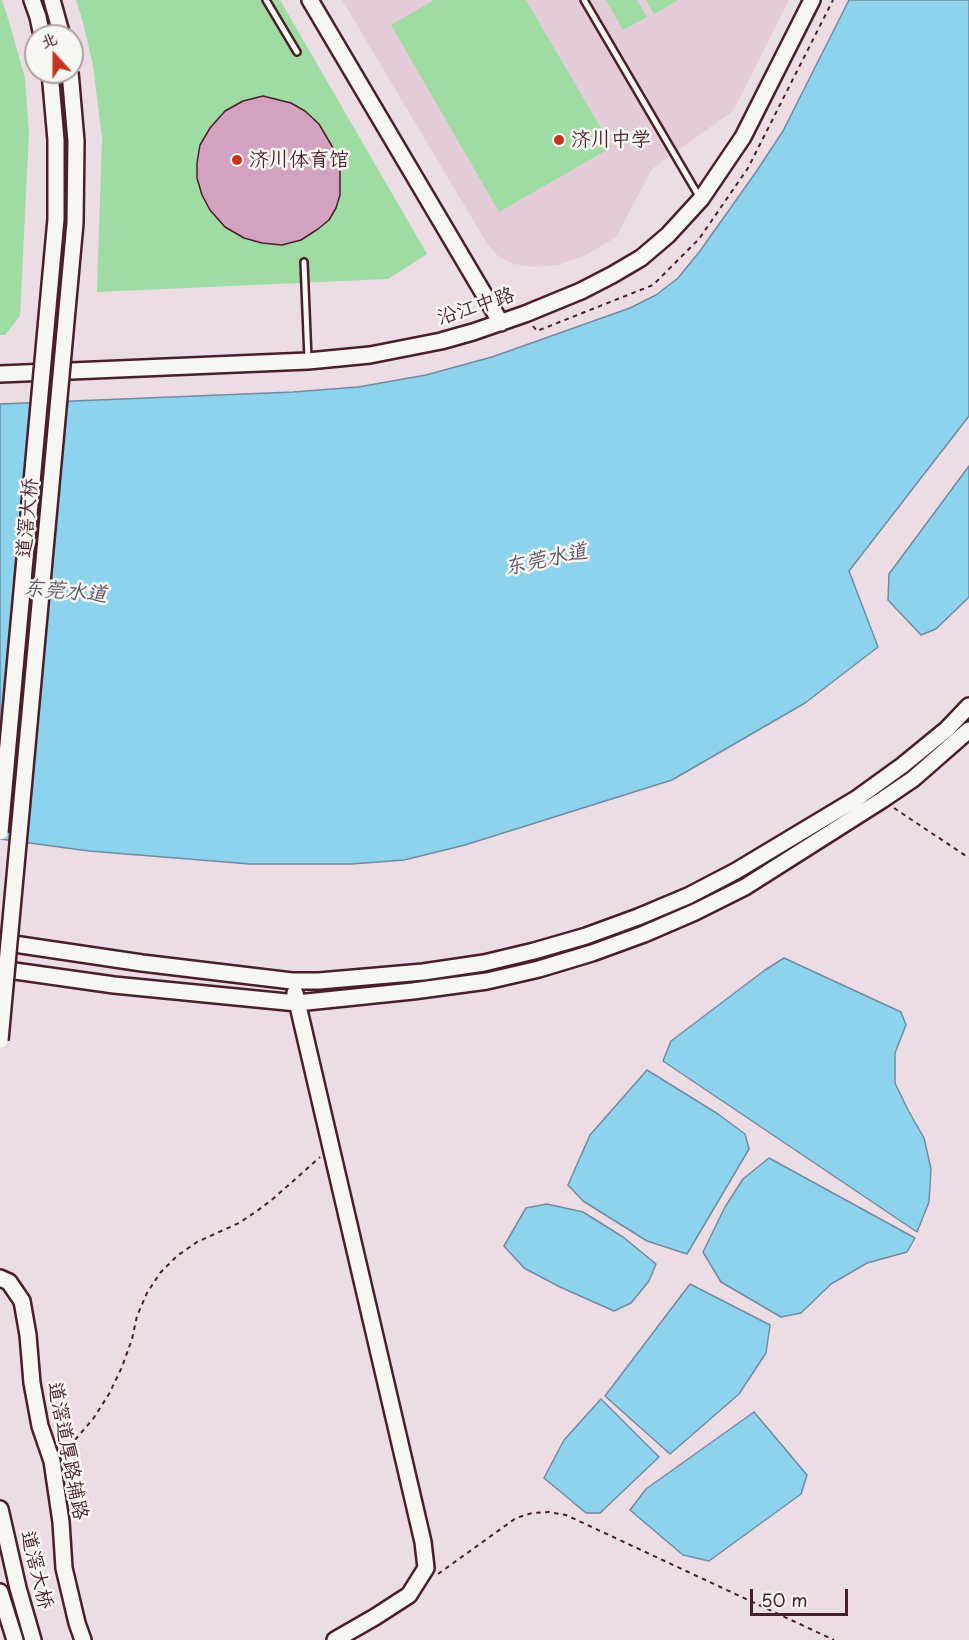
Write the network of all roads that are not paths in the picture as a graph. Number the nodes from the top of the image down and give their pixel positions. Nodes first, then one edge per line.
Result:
1 (32, 0) edge
2 (52, 0) edge
3 (266, 0) edge
4 (310, 0) edge
5 (584, 0) edge
6 (812, 0) edge
7 (39, 24) edge
8 (59, 24) edge
9 (297, 52) dead end
10 (51, 84) edge
11 (71, 84) edge
12 (701, 199) junction
13 (304, 262) dead end
14 (501, 323) junction
15 (308, 361) junction
16 (0, 374) edge
17 (969, 706) edge
18 (969, 730) edge
19 (0, 832) edge
20 (0, 942) edge
21 (0, 969) edge
22 (292, 981) junction
23 (297, 1003) junction
24 (0, 1040) edge
25 (0, 1278) edge
26 (0, 1509) edge
27 (0, 1593) edge
28 (15, 1640) edge
29 (33, 1640) edge
30 (83, 1640) edge
31 (335, 1640) edge

1 - 7 street
2 - 8 street
3 - 9 lane
4 - 14 street
5 - 12 lane
6 - 12 street, 沿江中路
10 - 19 street, 道滘大桥, bridge
11 - 24 street, 道滘大桥, bridge
12 - 14 street, 沿江中路
13 - 15 lane
14 - 15 street, 沿江中路
15 - 16 street, 沿江中路
17 - 22 street
18 - 23 street
20 - 22 street
21 - 23 street
22 - 23 street
23 - 31 street
25 - 30 street, 道滘道厚路辅路
26 - 29 street, 道滘大桥
27 - 28 street, 道滘大桥

